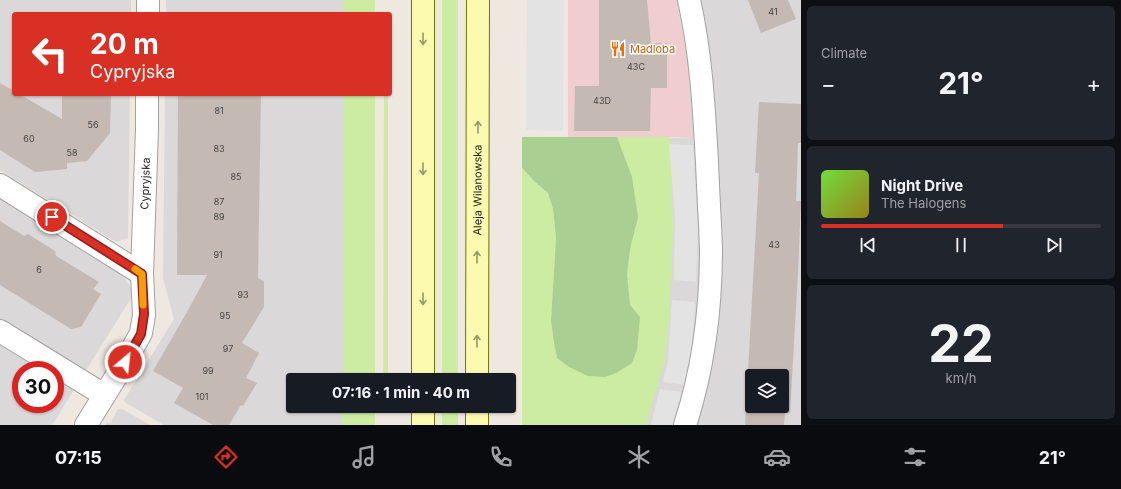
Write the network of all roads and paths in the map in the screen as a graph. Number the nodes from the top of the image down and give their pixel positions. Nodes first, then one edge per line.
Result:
1 (148, 0) edge
2 (423, 0) edge
3 (478, 0) edge
4 (689, 0) edge
5 (148, 12) edge
6 (147, 96) edge
7 (0, 185) edge
8 (142, 274) junction
9 (0, 331) edge
10 (423, 373) edge
11 (477, 373) edge
12 (104, 395) junction
13 (423, 413) edge
14 (477, 413) edge
15 (86, 425) edge
16 (423, 425) edge
17 (477, 425) edge
18 (685, 425) edge

1 - 5 street
2 -> 10 main road
11 -> 3 main road, Aleja Wilanowska
4 - 18 street
6 - 8 street, Cypryjska
7 - 8 street
8 - 12 street, Cypryjska
9 - 12 street
12 - 15 street, Cypryjska
13 - 16 main road
14 - 17 main road

